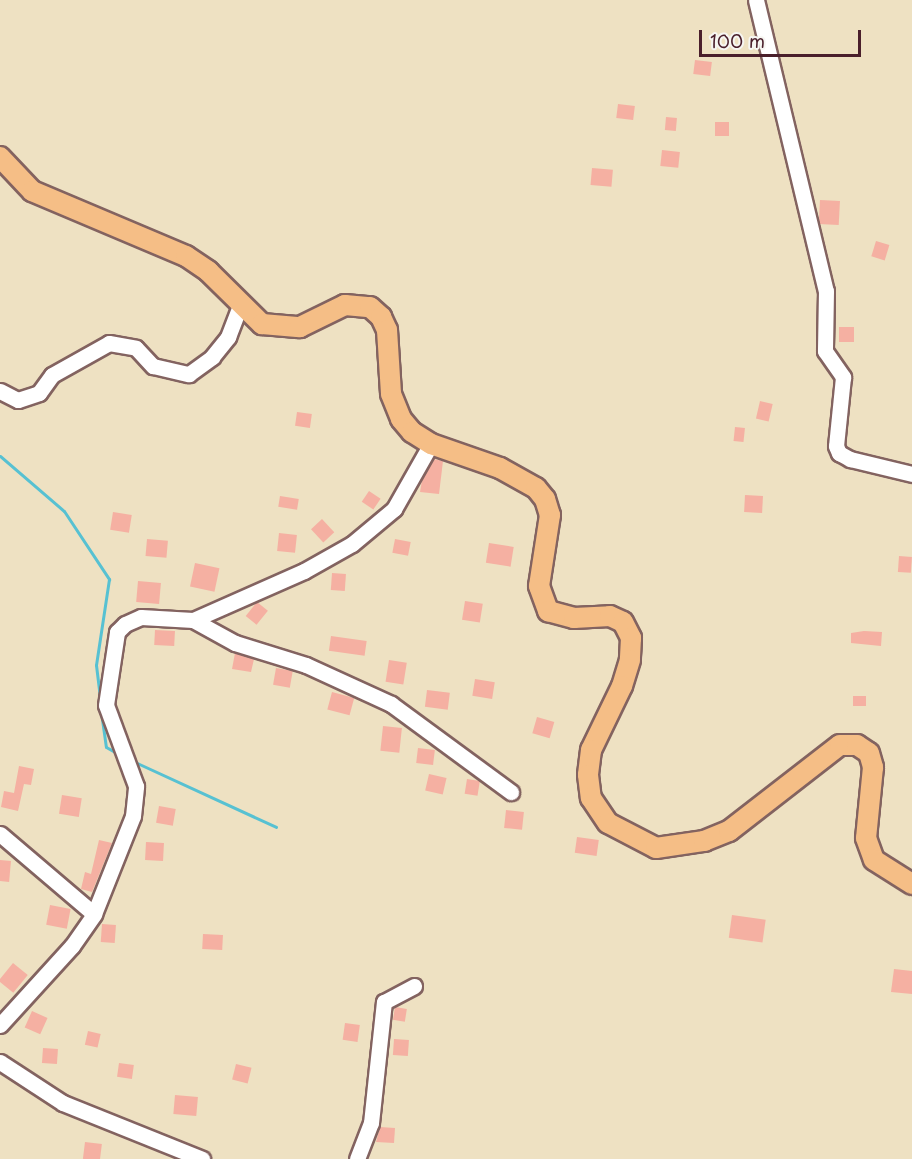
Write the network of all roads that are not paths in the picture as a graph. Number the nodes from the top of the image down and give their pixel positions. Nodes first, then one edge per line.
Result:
1 (756, 0) edge
2 (0, 157) edge
3 (240, 305) junction
4 (0, 392) edge
5 (431, 444) junction
6 (912, 474) edge
7 (193, 620) junction
8 (511, 792) dead end
9 (0, 834) edge
10 (912, 884) edge
11 (94, 914) junction
12 (414, 986) dead end
13 (0, 1025) edge
14 (0, 1062) edge
15 (202, 1159) edge
16 (357, 1159) edge

1 - 6 street
2 - 3 main road
3 - 4 street
3 - 5 main road
5 - 7 street
5 - 10 main road
7 - 8 street
7 - 11 street
9 - 11 street
11 - 13 street
12 - 16 street
14 - 15 street

